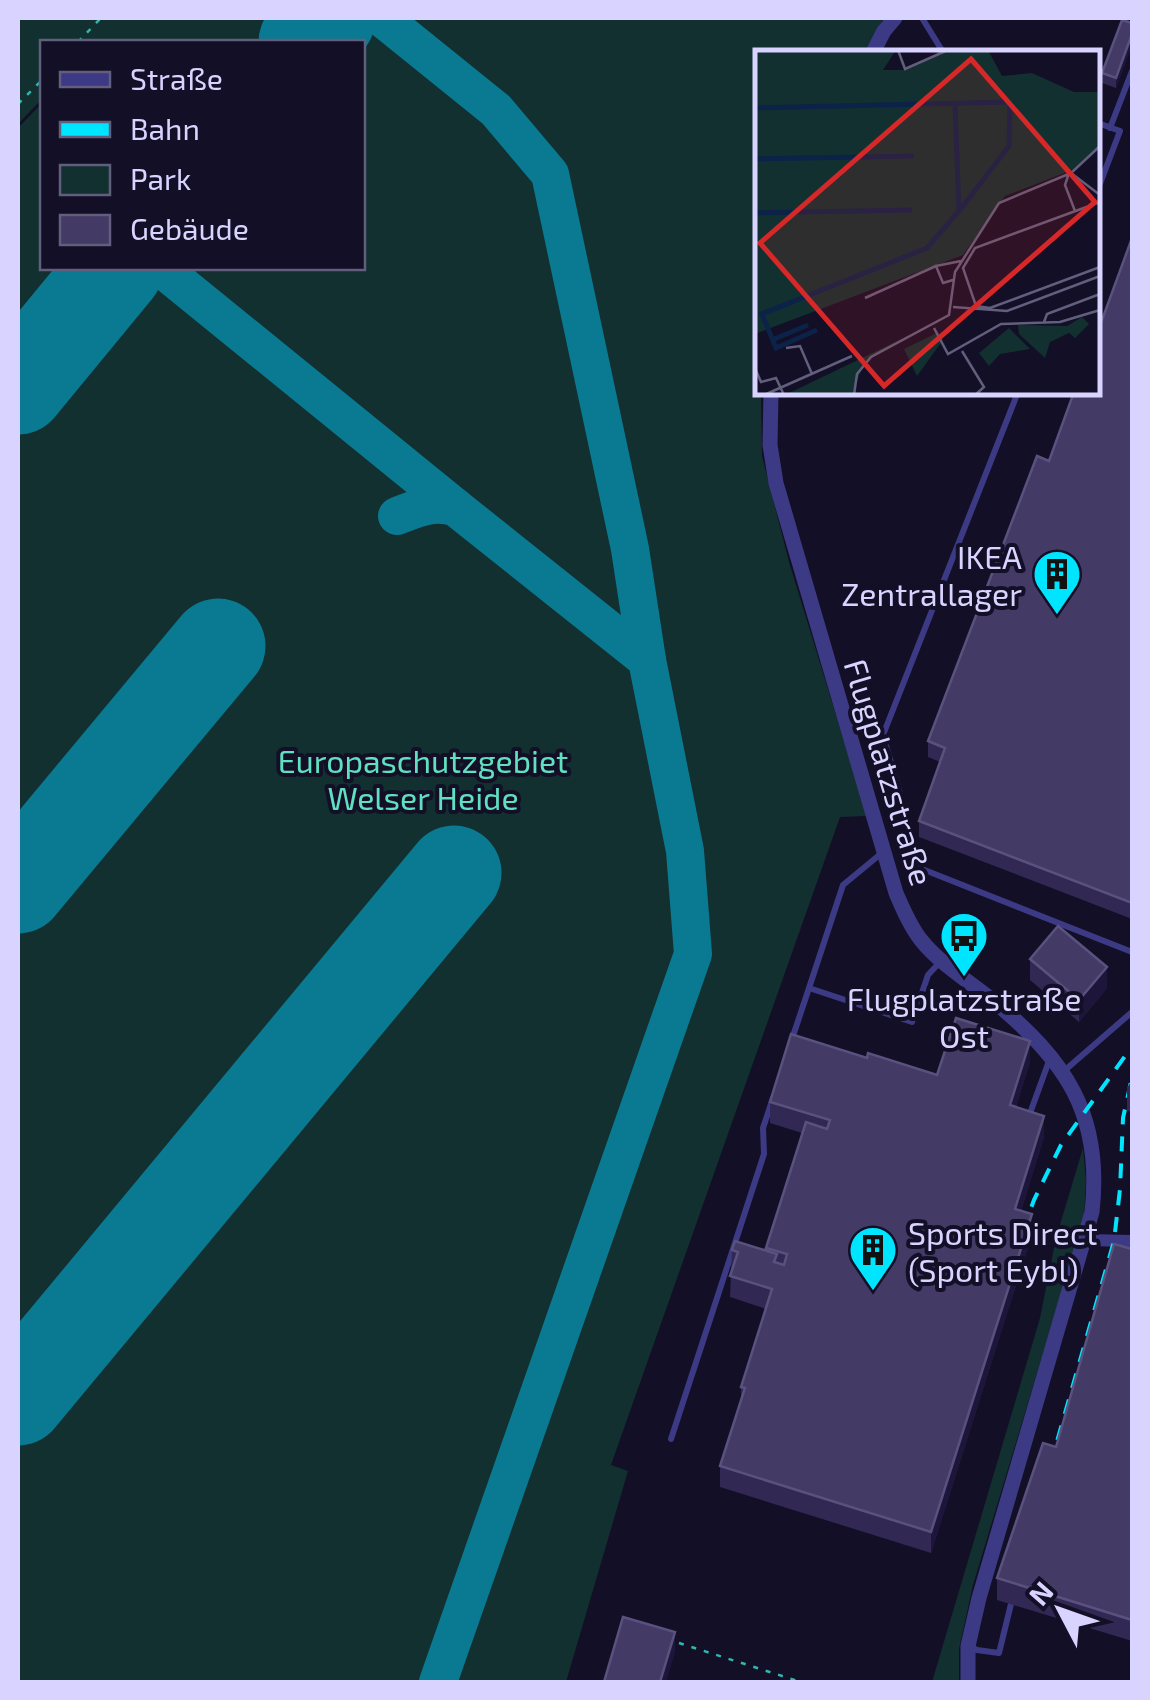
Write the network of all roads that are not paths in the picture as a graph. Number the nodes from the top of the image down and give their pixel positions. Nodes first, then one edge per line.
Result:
1 (895, 18) edge
2 (922, 18) edge
3 (874, 50) edge
4 (942, 50) edge
5 (1132, 71) edge
6 (1100, 124) edge
7 (1110, 128) junction
8 (1100, 185) edge
9 (771, 395) edge
10 (1017, 395) edge
11 (883, 852) junction
12 (1132, 952) edge
13 (942, 960) junction
14 (809, 988) junction
15 (1132, 1012) edge
16 (792, 1040) edge
17 (1051, 1056) junction
18 (1063, 1072) junction
19 (774, 1093) edge
20 (1029, 1116) edge
21 (1086, 1240) junction
22 (1132, 1240) edge
23 (672, 1438) dead end
24 (1011, 1604) dead end
25 (968, 1646) junction
26 (968, 1682) edge

1 - 3 street
2 - 4 lane
5 - 7 lane
6 - 7 lane
7 - 8 lane
9 - 11 street, Flugplatzstraße
10 - 12 lane
11 - 13 street, Flugplatzstraße
11 - 14 lane
13 - 14 lane
13 - 17 street, Flugplatzstraße
14 - 16 lane
15 - 18 lane
17 - 18 street, Flugplatzstraße
17 - 20 lane
18 - 21 street, Flugplatzstraße
19 - 23 lane
21 - 22 street
21 - 25 street, Flugplatzstraße
24 - 25 lane
25 - 26 street, Flugplatzstraße

